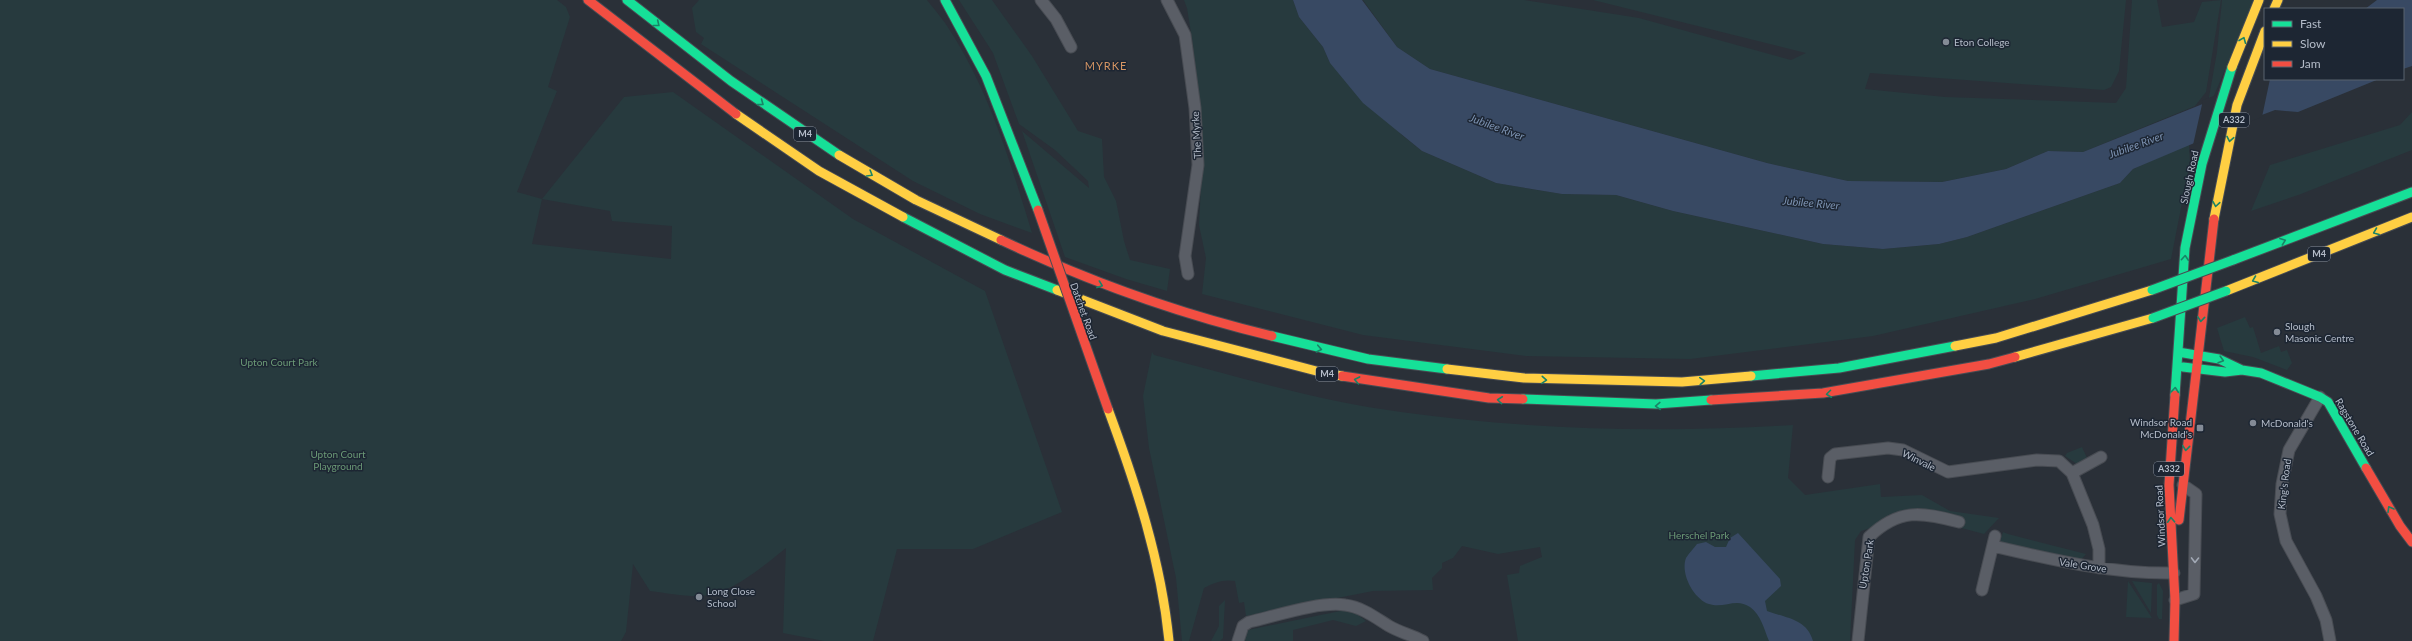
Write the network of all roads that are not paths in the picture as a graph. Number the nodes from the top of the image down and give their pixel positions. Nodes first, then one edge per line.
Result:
1 (588, 0) edge
2 (626, 0) edge
3 (945, 0) edge
4 (1041, 0) edge
5 (1167, 0) edge
6 (2259, 0) edge
7 (2264, 33) edge
8 (1071, 47) dead end
9 (2412, 192) edge
10 (2412, 218) edge
11 (1188, 274) dead end
12 (2178, 352) junction
13 (2197, 355) junction
14 (2177, 366) junction
15 (2195, 369) junction
16 (2242, 370) junction
17 (2320, 396) junction
18 (2101, 457) dead end
19 (2072, 473) junction
20 (1828, 477) dead end
21 (2183, 485) junction
22 (1959, 522) dead end
23 (2412, 542) edge
24 (2099, 568) junction
25 (2174, 573) junction
26 (1982, 590) dead end
27 (2175, 600) junction
28 (1169, 641) edge
29 (1238, 641) edge
30 (1423, 641) edge
31 (1858, 641) edge
32 (2174, 641) edge
33 (2330, 641) edge

10 -> 1 main road, M4, bridge
2 -> 9 main road, M4, bridge
3 - 28 main road, Datchet Road, bridge
4 - 8 street
5 - 11 street, The Myrke
12 -> 6 main road, Slough Road / A332
7 -> 13 main road, A332
12 - 13 main road, Ragstone Road
12 - 14 main road, Slough Road / A332
13 - 15 main road, A332
13 -> 16 main road, Ragstone Road
14 - 15 main road, Ragstone Road
25 -> 14 main road, Windsor Road / A332
15 - 16 main road, Ragstone Road
15 -> 21 main road, A332
16 - 17 main road, Ragstone Road
23 -> 17 main road, Ragstone Road
17 - 33 street, King's Road
18 - 19 street
19 - 20 street, Winvale
19 - 24 street, Winvale
21 - 25 main road, A332
21 -> 27 street
22 - 31 street, Upton Park
24 - 25 street, Vale Grove
24 - 26 street, Vale Grove
25 - 27 main road, Windsor Road / A332
27 - 32 main road, Windsor Road / A332
29 - 30 street

